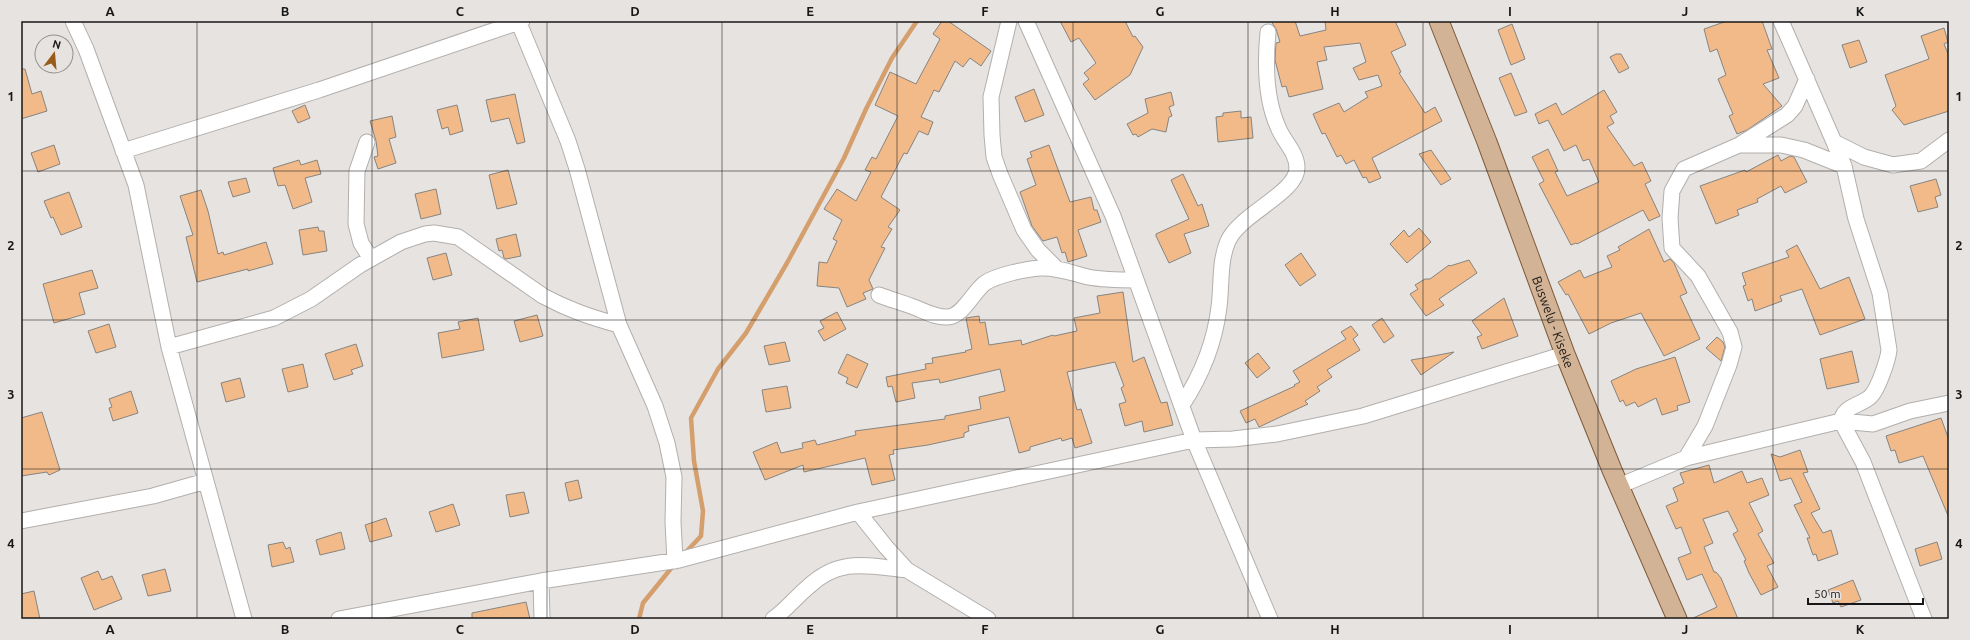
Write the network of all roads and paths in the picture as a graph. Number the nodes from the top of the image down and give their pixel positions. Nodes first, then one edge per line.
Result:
1 (73, 21) edge
2 (1009, 21) edge
3 (1026, 21) edge
4 (1439, 21) edge
5 (1781, 21) edge
6 (521, 22) edge
7 (1268, 32) dead end
8 (1807, 79) junction
9 (1949, 140) edge
10 (367, 142) dead end
11 (1834, 142) junction
12 (1739, 145) junction
13 (123, 151) junction
14 (1844, 166) junction
15 (371, 259) junction
16 (1057, 269) junction
17 (1136, 280) junction
18 (879, 295) dead end
19 (619, 325) junction
20 (169, 347) junction
21 (1565, 354) junction
22 (1949, 403) edge
23 (1182, 405) junction
24 (1842, 421) junction
25 (1194, 440) junction
26 (1686, 458) junction
27 (206, 481) junction
28 (1619, 486) junction
29 (858, 512) junction
30 (21, 521) edge
31 (671, 561) junction
32 (907, 570) junction
33 (541, 582) junction
34 (244, 619) edge
35 (340, 619) edge
36 (542, 619) edge
37 (775, 619) edge
38 (988, 619) edge
39 (1270, 619) edge
40 (1677, 619) edge
41 (1924, 619) edge

1 - 13 street
2 - 16 street
3 - 17 street
4 - 21 main road, Buswelu - Kiseke
5 - 8 street
6 - 13 street
6 - 19 street
7 - 23 street
8 - 11 street
8 - 12 street
9 - 11 street
10 - 15 street
11 - 14 street
12 - 14 street
12 - 26 street
13 - 20 street
14 - 24 street
15 - 19 street
15 - 20 street
16 - 17 street
16 - 18 street
17 - 23 street
19 - 31 street
20 - 27 street
21 - 25 street
21 - 28 main road, Buswelu - Kiseke
22 - 24 street
23 - 25 street
24 - 26 street
24 - 41 street
25 - 29 street
25 - 39 street
26 - 28 street
27 - 30 street
27 - 34 street
28 - 40 main road, Buswelu - Kiseke
29 - 31 street
29 - 32 street
31 - 33 street
32 - 37 street
32 - 38 street
33 - 35 street
33 - 36 street

